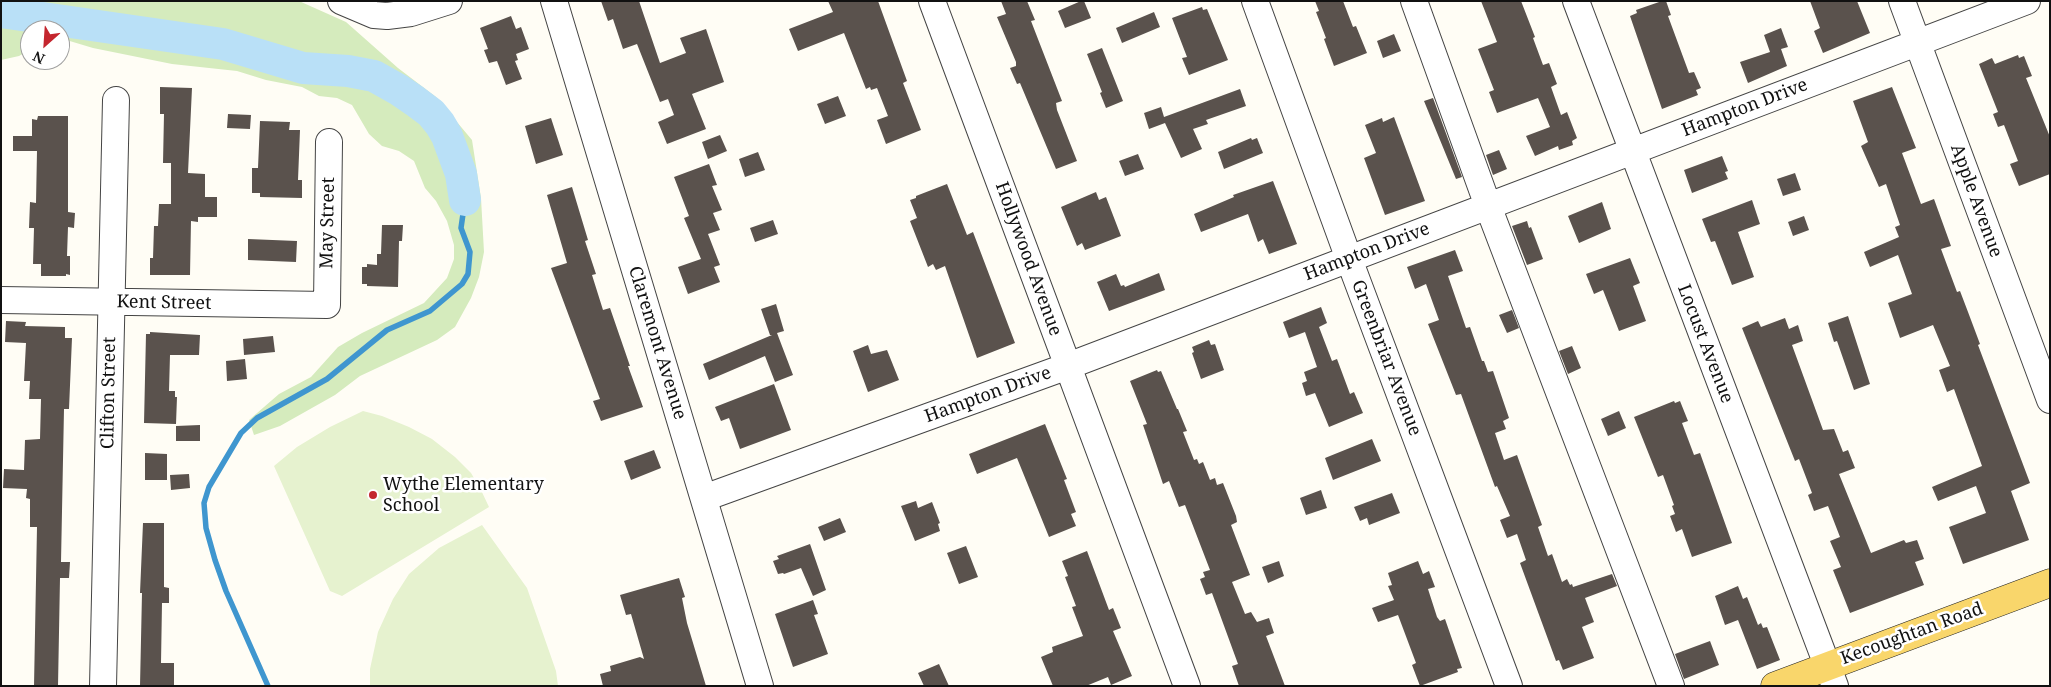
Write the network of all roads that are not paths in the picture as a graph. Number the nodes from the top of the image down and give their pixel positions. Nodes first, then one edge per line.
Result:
1 (342, 1) edge
2 (449, 1) edge
3 (554, 1) edge
4 (932, 1) edge
5 (1255, 1) edge
6 (1414, 1) edge
7 (1576, 1) edge
8 (1902, 1) edge
9 (2028, 1) edge
10 (1918, 42) junction
11 (116, 100) dead end
12 (329, 142) dead end
13 (1632, 152) junction
14 (1488, 206) junction
15 (1349, 259) junction
16 (1, 300) edge
17 (111, 302) junction
18 (327, 305) joint
19 (1068, 366) junction
20 (2050, 400) edge
21 (704, 498) junction
22 (2050, 583) edge
23 (1832, 676) edge
24 (103, 686) edge
25 (760, 686) edge
26 (1187, 686) edge
27 (1509, 686) edge
28 (1671, 686) edge
29 (1775, 686) edge

1 - 2 street
3 - 21 street, Claremont Avenue
4 - 19 street, Hollywood Avenue
5 - 15 street, Greenbriar Avenue
6 - 14 street
7 - 13 street, Locust Avenue
8 - 10 street, Apple Avenue
9 - 10 street, Hampton Drive
10 - 13 street, Hampton Drive
10 - 20 street, Apple Avenue
11 - 17 street, Clifton Street
12 - 18 street, May Street
13 - 14 street, Hampton Drive
13 - 23 street, Locust Avenue
14 - 15 street, Hampton Drive
14 - 28 street
15 - 19 street, Hampton Drive
15 - 27 street, Greenbriar Avenue
16 - 17 street, Kent Street
17 - 18 street, Kent Street
17 - 24 street, Clifton Street
19 - 21 street, Hampton Drive
19 - 26 street, Hollywood Avenue
21 - 25 street, Claremont Avenue
22 - 23 main road, Kecoughtan Road
23 - 29 main road, Kecoughtan Road

